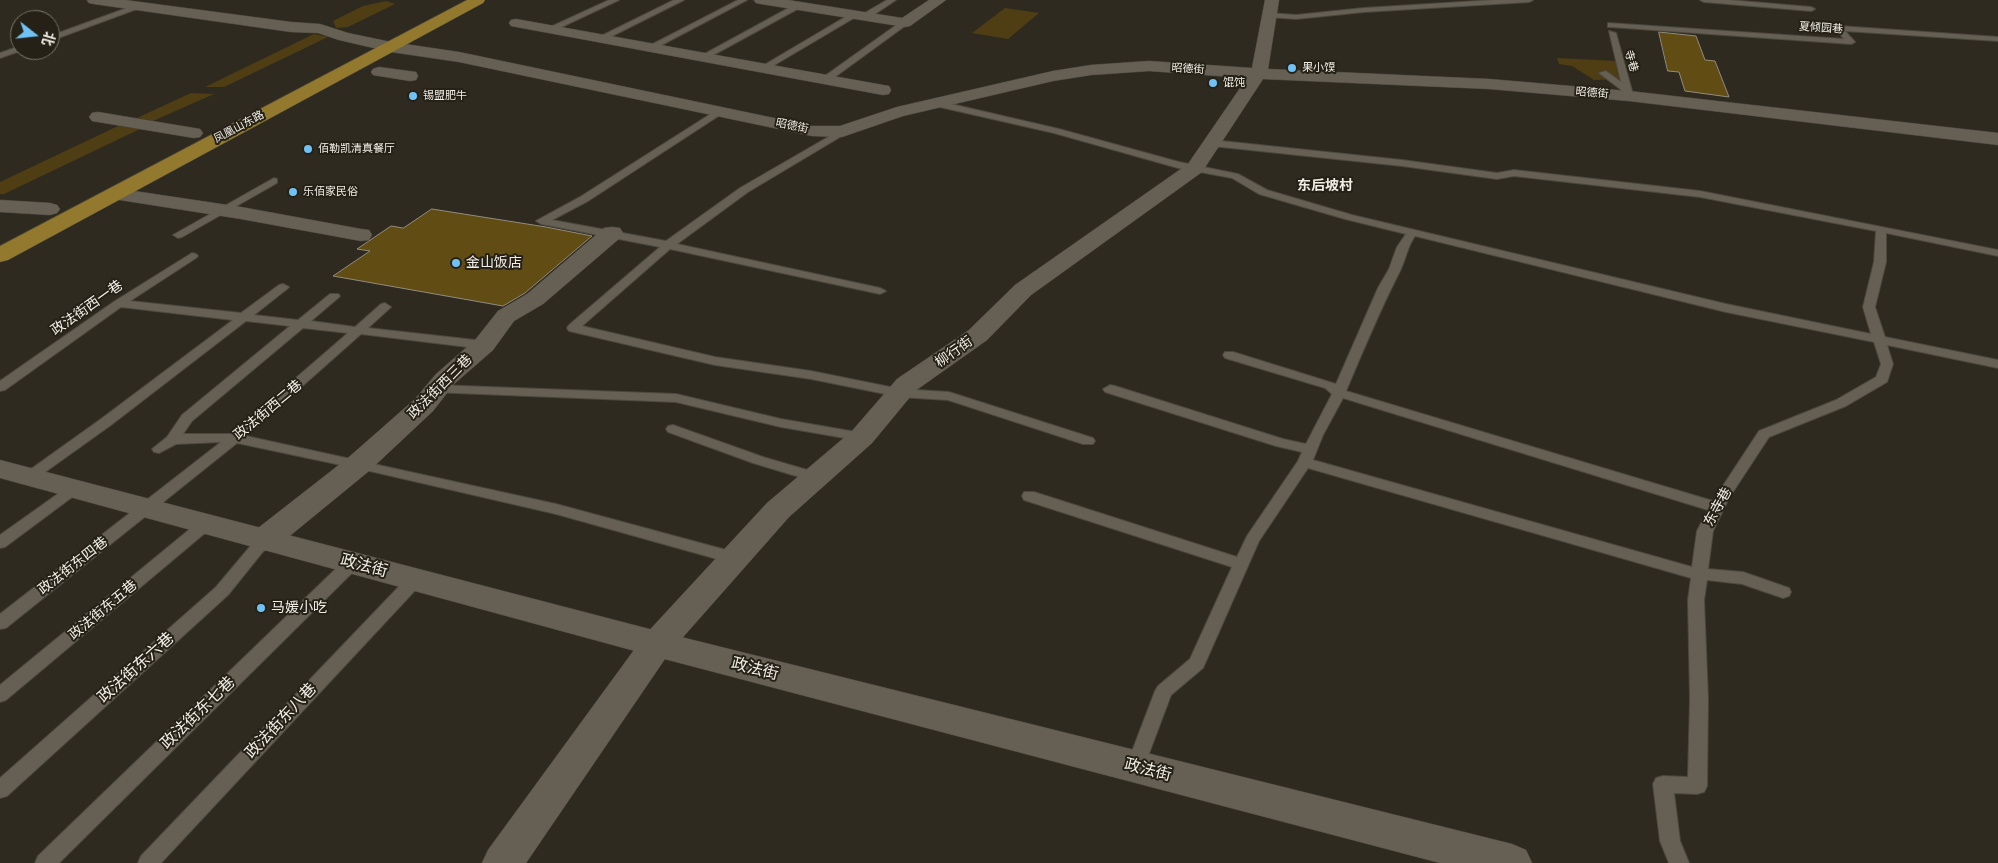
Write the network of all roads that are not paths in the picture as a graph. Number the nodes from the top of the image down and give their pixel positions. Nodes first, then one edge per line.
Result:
1 (94, 0) edge
2 (448, 0) edge
3 (478, 0) edge
4 (615, 0) edge
5 (680, 0) edge
6 (743, 0) edge
7 (761, 0) edge
8 (892, 0) edge
9 (938, 0) edge
10 (1529, 0) edge
11 (1704, 0) edge
12 (141, 6) junction
13 (799, 6) junction
14 (1271, 7) edge
15 (1811, 9) dead end
16 (860, 16) junction
17 (905, 22) junction
18 (516, 23) dead end
19 (550, 29) junction
20 (1611, 29) joint
21 (60, 35) edge
22 (601, 38) junction
23 (1998, 39) edge
24 (368, 42) junction
25 (391, 47) junction
26 (651, 48) junction
27 (703, 57) junction
28 (763, 68) junction
29 (379, 72) dead end
30 (1259, 72) junction
31 (1603, 73) dead end
32 (825, 80) junction
33 (390, 89) dead end
34 (883, 90) dead end
35 (1628, 93) junction
36 (934, 104) junction
37 (720, 112) junction
38 (98, 117) dead end
39 (842, 132) junction
40 (194, 134) junction
41 (1998, 139) edge
42 (1212, 143) junction
43 (1195, 168) junction
44 (274, 180) dead end
45 (114, 194) junction
46 (0, 206) edge
47 (50, 209) junction
48 (222, 210) junction
49 (25, 222) dead end
50 (1882, 230) junction
51 (1413, 232) junction
52 (361, 234) dead end
53 (612, 234) junction
54 (178, 235) dead end
55 (665, 246) junction
56 (1998, 253) edge
57 (0, 255) edge
58 (192, 256) dead end
59 (282, 287) dead end
60 (880, 291) dead end
61 (334, 296) dead end
62 (119, 303) junction
63 (386, 307) dead end
64 (242, 317) junction
65 (302, 324) junction
66 (357, 330) junction
67 (1878, 338) junction
68 (484, 345) junction
69 (1229, 355) dead end
70 (1998, 364) edge
71 (0, 387) edge
72 (436, 389) junction
73 (1110, 389) dead end
74 (900, 392) junction
75 (1339, 393) junction
76 (673, 430) dead end
77 (862, 437) junction
78 (235, 438) junction
79 (172, 440) junction
80 (1088, 441) dead end
81 (160, 449) dead end
82 (1308, 456) junction
83 (359, 464) junction
84 (9, 473) edge
85 (816, 477) junction
86 (74, 489) junction
87 (1029, 496) dead end
88 (1717, 507) junction
89 (146, 508) junction
90 (206, 524) junction
91 (264, 540) junction
92 (0, 543) edge
93 (735, 558) junction
94 (352, 563) junction
95 (1241, 564) junction
96 (1700, 574) junction
97 (415, 580) junction
98 (1783, 592) dead end
99 (0, 623) edge
100 (657, 644) junction
101 (0, 695) edge
102 (1135, 767) junction
103 (0, 790) edge
104 (46, 863) edge
105 (148, 863) edge
106 (502, 863) edge
107 (1512, 863) edge
108 (1680, 863) edge

1 - 12 street, 昭德街
2 - 24 main road, 凤凰山东路
3 - 25 main road, 凤凰山东路
4 - 19 lane
5 - 22 lane
6 - 26 lane
7 - 13 street
8 - 16 lane
9 - 17 street
10 - 14 lane
11 - 15 lane
12 - 21 lane
12 - 24 street, 昭德街
13 - 16 street
13 - 27 lane
14 - 30 street
16 - 17 street
16 - 28 lane
17 - 32 lane
18 - 19 street
19 - 22 street
20 - 23 lane, 夏倾园巷
20 - 35 lane, 寺巷
22 - 26 street
24 - 25 street, 昭德街
24 - 40 main road, 凤凰山东路
25 - 37 street, 昭德街
25 - 45 main road, 凤凰山东路
26 - 27 street
27 - 28 street
28 - 32 street
29 - 33 street
30 - 35 street, 昭德街
30 - 36 street, 昭德街
30 - 42 street, 柳行街
31 - 35 lane
32 - 34 street
35 - 41 street, 昭德街
36 - 39 street, 昭德街
36 - 43 lane
37 - 39 street, 昭德街
37 - 53 lane
38 - 40 street
39 - 55 lane
40 - 47 main road, 凤凰山东路
42 - 43 street, 柳行街
42 - 50 lane
43 - 51 lane
43 - 74 street, 柳行街
44 - 48 lane
45 - 48 street
45 - 57 main road, 凤凰山东路
46 - 47 street
47 - 49 main road, 凤凰山东路
48 - 52 street
48 - 54 lane
50 - 56 lane
50 - 67 lane, 东寺巷
51 - 67 lane
51 - 75 lane
53 - 55 lane
53 - 68 street, 政法街西三巷
55 - 60 lane
55 - 74 lane
58 - 62 lane, 政法街西一巷
59 - 64 lane
61 - 65 lane
62 - 64 lane
62 - 71 lane, 政法街西一巷
63 - 66 lane, 政法街西二巷
64 - 65 lane
64 - 84 lane
65 - 66 lane
65 - 79 lane
66 - 68 lane
66 - 78 lane, 政法街西二巷
67 - 70 lane
67 - 88 lane, 东寺巷
68 - 72 street, 政法街西三巷
69 - 75 lane
72 - 77 lane
72 - 83 street, 政法街西三巷
73 - 82 lane
74 - 77 street, 柳行街
74 - 80 lane
75 - 82 lane
75 - 88 lane
76 - 85 lane
77 - 85 street, 柳行街
78 - 79 lane
78 - 83 lane
78 - 89 lane, 政法街西二巷
79 - 81 lane
82 - 95 lane
82 - 96 lane
83 - 91 street, 政法街西三巷
83 - 93 lane
84 - 86 street, 政法街
85 - 93 street, 柳行街
86 - 89 street, 政法街
86 - 92 lane
87 - 95 lane
88 - 96 lane, 东寺巷
89 - 90 street, 政法街
89 - 99 lane, 政法街东四巷
90 - 91 street, 政法街
90 - 101 lane, 政法街东五巷
91 - 94 street, 政法街
91 - 103 lane, 政法街东六巷
93 - 100 street, 柳行街
94 - 97 street, 政法街
94 - 104 lane, 政法街东七巷
95 - 102 lane
96 - 98 lane
96 - 108 lane, 东寺巷
97 - 100 street, 政法街
97 - 105 lane, 政法街东八巷
100 - 102 street, 政法街
100 - 106 street, 柳行街
102 - 107 street, 政法街

